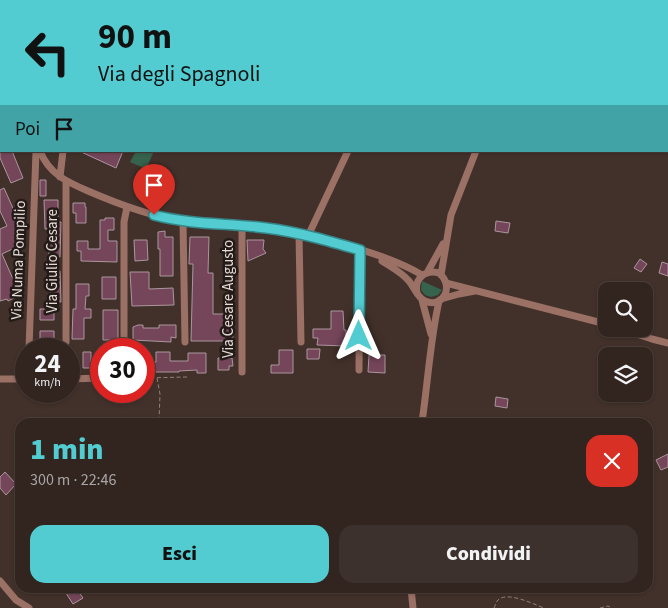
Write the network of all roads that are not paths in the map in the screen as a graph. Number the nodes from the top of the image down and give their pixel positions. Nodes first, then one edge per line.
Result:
1 (36, 152) edge
2 (41, 152) edge
3 (63, 152) edge
4 (348, 152) edge
5 (476, 152) edge
6 (50, 168) junction
7 (35, 173) junction
8 (63, 179) junction
9 (127, 207) junction
10 (183, 221) junction
11 (242, 226) junction
12 (299, 234) junction
13 (308, 236) junction
14 (447, 237) junction
15 (360, 250) junction
16 (369, 253) junction
17 (424, 274) junction
18 (441, 275) junction
19 (446, 283) junction
20 (480, 291) junction
21 (420, 296) junction
22 (440, 300) junction
23 (598, 322) edge
24 (431, 337) junction
25 (646, 337) edge
26 (29, 338) edge
27 (66, 338) edge
28 (124, 338) edge
29 (185, 342) dead end
30 (300, 342) dead end
31 (668, 342) edge
32 (359, 370) dead end
33 (242, 372) dead end
34 (0, 379) edge
35 (15, 379) edge
36 (423, 418) edge
37 (0, 581) edge
38 (412, 593) edge
39 (29, 608) edge
40 (413, 608) edge

1 - 7 street, Via Numa Pompilio
2 - 6 street
3 - 8 street, Via Giulio Cesare
4 - 13 street
5 - 14 street
6 - 7 street
6 - 8 street
7 - 26 street, Via Numa Pompilio
8 - 9 street
8 - 27 street, Via Giulio Cesare
9 - 10 street
9 - 28 street
10 - 11 street
10 - 29 street
11 - 12 street
11 - 33 street, Via Cesare Augusto
12 - 13 street
12 - 30 street
13 - 15 street
14 - 17 street
14 - 18 street
15 - 16 street
15 - 32 street
16 - 17 street
16 - 21 street
17 - 18 street
17 - 21 street
18 - 19 street
19 - 20 street
19 - 22 street
20 - 22 street
20 - 23 street
21 - 22 street
21 - 24 street
22 - 24 street
24 - 36 street
25 - 31 street
34 - 35 street
37 - 39 street
38 - 40 street

